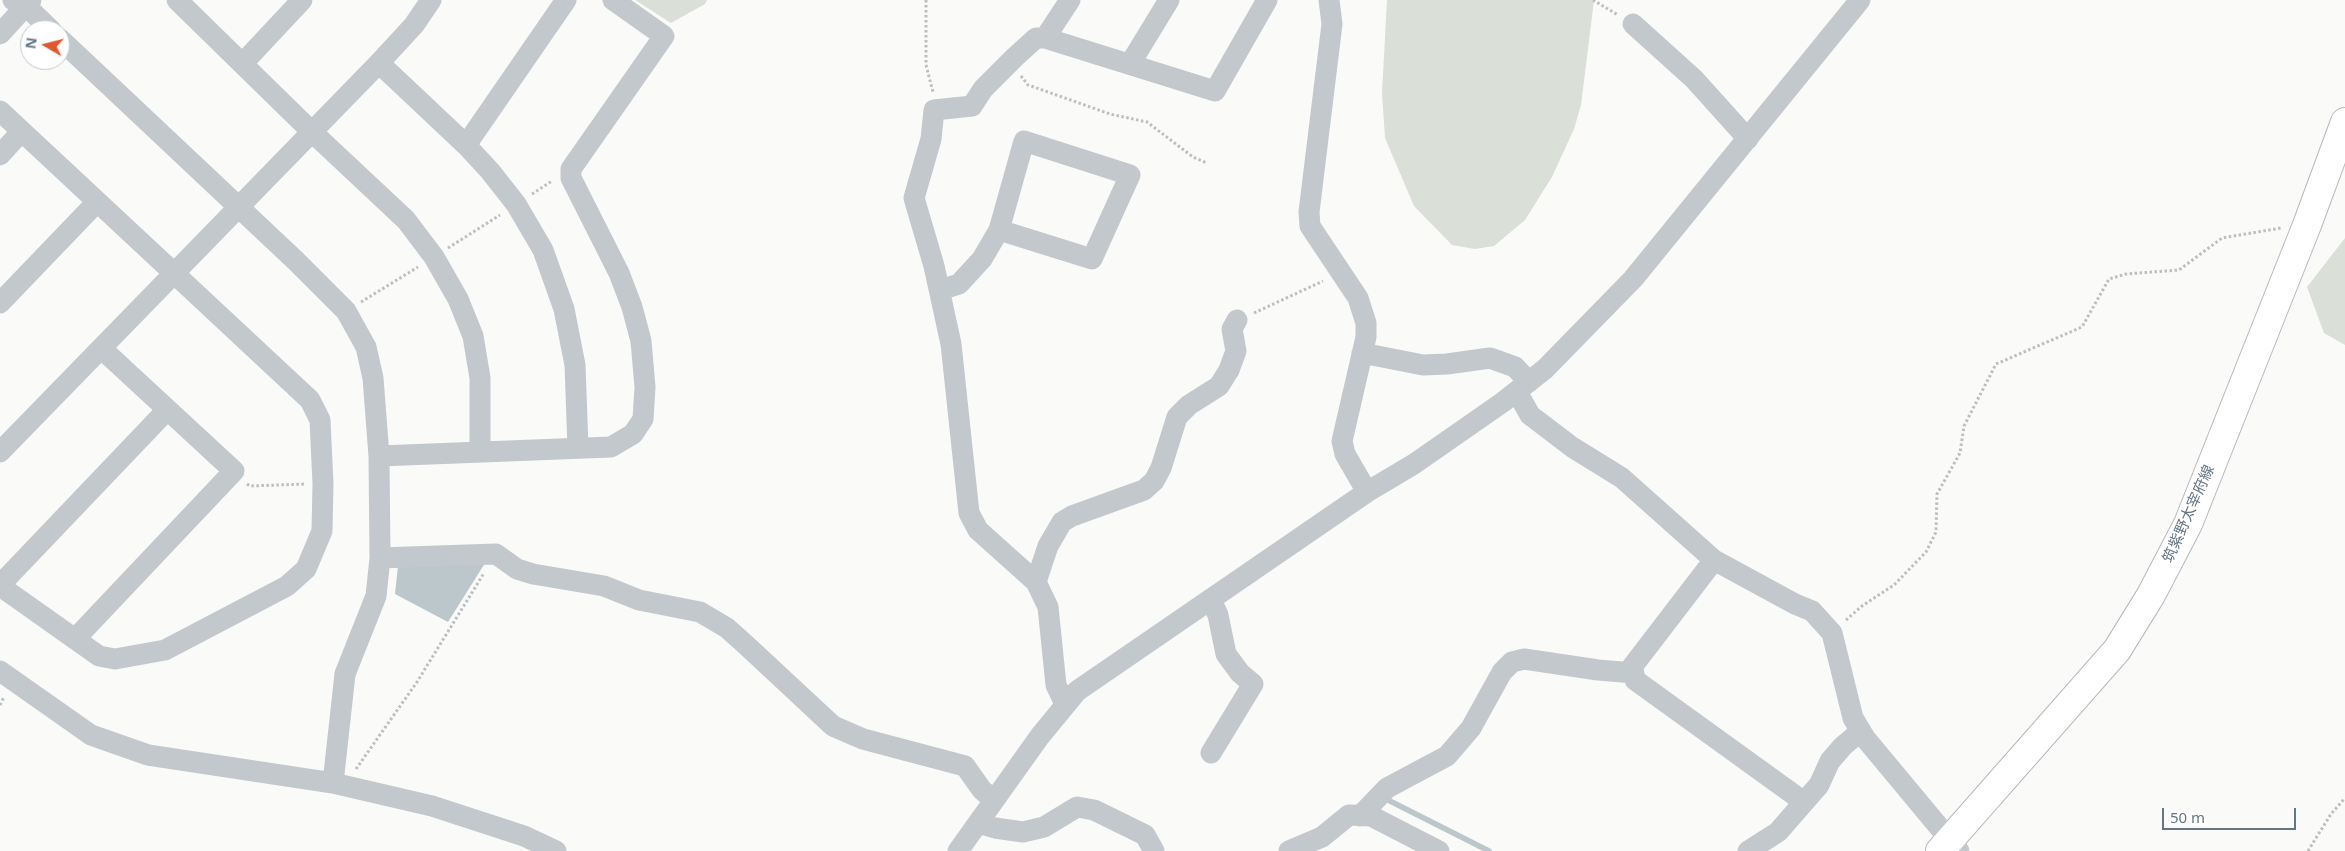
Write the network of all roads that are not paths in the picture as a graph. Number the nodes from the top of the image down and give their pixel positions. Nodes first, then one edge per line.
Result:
1 (177, 0) edge
2 (302, 0) edge
3 (431, 0) edge
4 (566, 0) edge
5 (613, 0) edge
6 (1070, 0) edge
7 (1169, 0) edge
8 (1267, 0) edge
9 (1329, 0) edge
10 (23, 2) edge
11 (1850, 3) edge
12 (41, 20) edge
13 (1633, 24) road end
14 (0, 34) edge
15 (1045, 38) junction
16 (70, 48) edge
17 (243, 63) junction
18 (379, 63) junction
19 (1130, 64) junction
20 (0, 111) edge
21 (2345, 122) edge
22 (311, 131) junction
23 (21, 132) junction
24 (1748, 139) junction
25 (466, 145) junction
26 (0, 154) edge
27 (96, 203) junction
28 (237, 207) junction
29 (999, 230) junction
30 (173, 274) junction
31 (940, 290) junction
32 (0, 303) edge
33 (1238, 320) road end
34 (102, 349) junction
35 (1362, 353) junction
36 (1523, 387) junction
37 (168, 410) junction
38 (578, 448) junction
39 (480, 451) junction
40 (0, 452) edge
41 (379, 456) junction
42 (1367, 492) junction
43 (380, 558) junction
44 (1714, 560) junction
45 (1036, 582) junction
46 (0, 585) edge
47 (1211, 600) junction
48 (75, 639) junction
49 (0, 671) edge
50 (1634, 673) junction
51 (1065, 704) junction
52 (1861, 732) junction
53 (1211, 753) dead end
54 (339, 784) junction
55 (994, 800) junction
56 (1804, 802) junction
57 (1360, 816) junction
58 (978, 823) junction
59 (1950, 847) edge
60 (556, 851) edge
61 (958, 851) edge
62 (1154, 851) edge
63 (1289, 851) edge
64 (1439, 851) edge
65 (1748, 851) edge

1 - 17 street
2 - 17 street
3 - 18 street
4 - 25 street
5 - 38 street
6 - 15 street
7 - 19 street
8 - 19 street
9 - 35 street
10 - 12 street
10 - 14 street
11 - 24 street
13 - 24 street
15 - 19 street
15 - 31 street
16 - 28 street
17 - 22 street
18 - 22 street
18 - 25 street
20 - 23 street
21 - 59 main road, 筑紫野太宰府線
22 - 28 street
22 - 39 street
23 - 26 street
23 - 27 street
24 - 36 street
25 - 38 street
27 - 30 street
27 - 32 street
28 - 30 street
28 - 41 street
29 - 29 street
29 - 31 street
30 - 34 street
30 - 48 street
31 - 45 street
33 - 45 street
34 - 37 street
34 - 40 street
35 - 36 street
35 - 42 street
36 - 42 street
36 - 44 street
37 - 46 street
37 - 48 street
38 - 39 street
39 - 41 street
41 - 43 street
42 - 47 street
43 - 54 street
43 - 55 street
44 - 50 street
44 - 52 street
45 - 51 street
46 - 48 street
47 - 51 street
47 - 53 street
49 - 54 street
50 - 56 street
50 - 57 street
51 - 55 street
52 - 56 street
52 - 59 street
54 - 60 street
55 - 58 street
56 - 65 street
57 - 63 street
57 - 64 street
58 - 61 street
58 - 62 street

